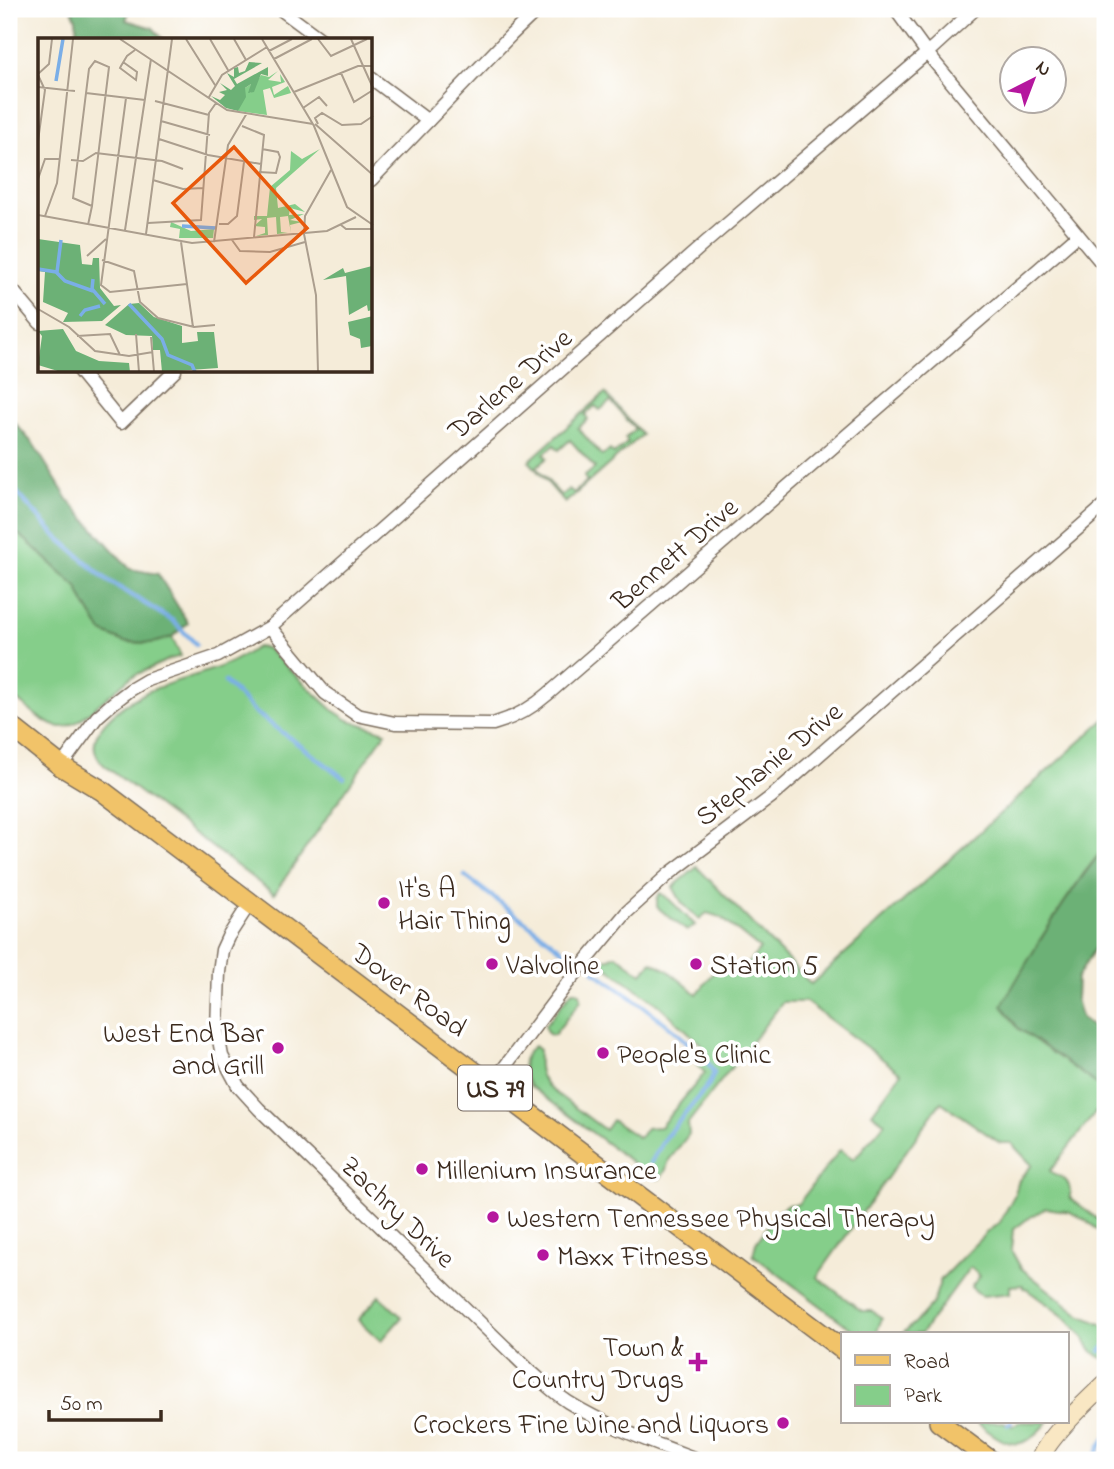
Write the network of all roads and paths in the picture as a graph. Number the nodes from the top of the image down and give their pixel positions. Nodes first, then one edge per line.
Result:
1 (280, 9) edge
2 (538, 9) edge
3 (895, 9) edge
4 (975, 9) edge
5 (319, 38) edge
6 (927, 53) junction
7 (373, 80) edge
8 (428, 121) junction
9 (373, 178) edge
10 (1078, 235) junction
11 (1105, 267) edge
12 (9, 286) edge
13 (38, 321) edge
14 (81, 373) edge
15 (173, 373) edge
16 (1105, 505) edge
17 (270, 627) junction
18 (9, 725) edge
19 (61, 766) junction
20 (250, 903) junction
21 (491, 1085) junction
22 (841, 1348) edge
23 (1105, 1384) edge
24 (1068, 1421) edge
25 (942, 1424) edge
26 (1066, 1424) edge
27 (699, 1460) edge
28 (990, 1460) edge
29 (1040, 1460) edge

1 - 5 street
2 - 8 street
3 - 6 street
4 - 6 street, Darlene Drive
6 - 10 street
6 - 17 street, Darlene Drive
7 - 8 street
8 - 9 street
10 - 11 street
10 - 17 street, Bennett Drive
12 - 13 street
14 - 15 street
16 - 21 street, Stephanie Drive
17 - 19 street, Darlene Drive
18 - 19 main road, Dover Road / US 79
19 - 20 main road, Dover Road / US 79
20 - 21 main road, Dover Road / US 79
20 - 27 street, Zachry Drive
21 - 22 main road, Dover Road / US 79
23 - 24 main road
25 - 28 main road
26 - 29 main road

